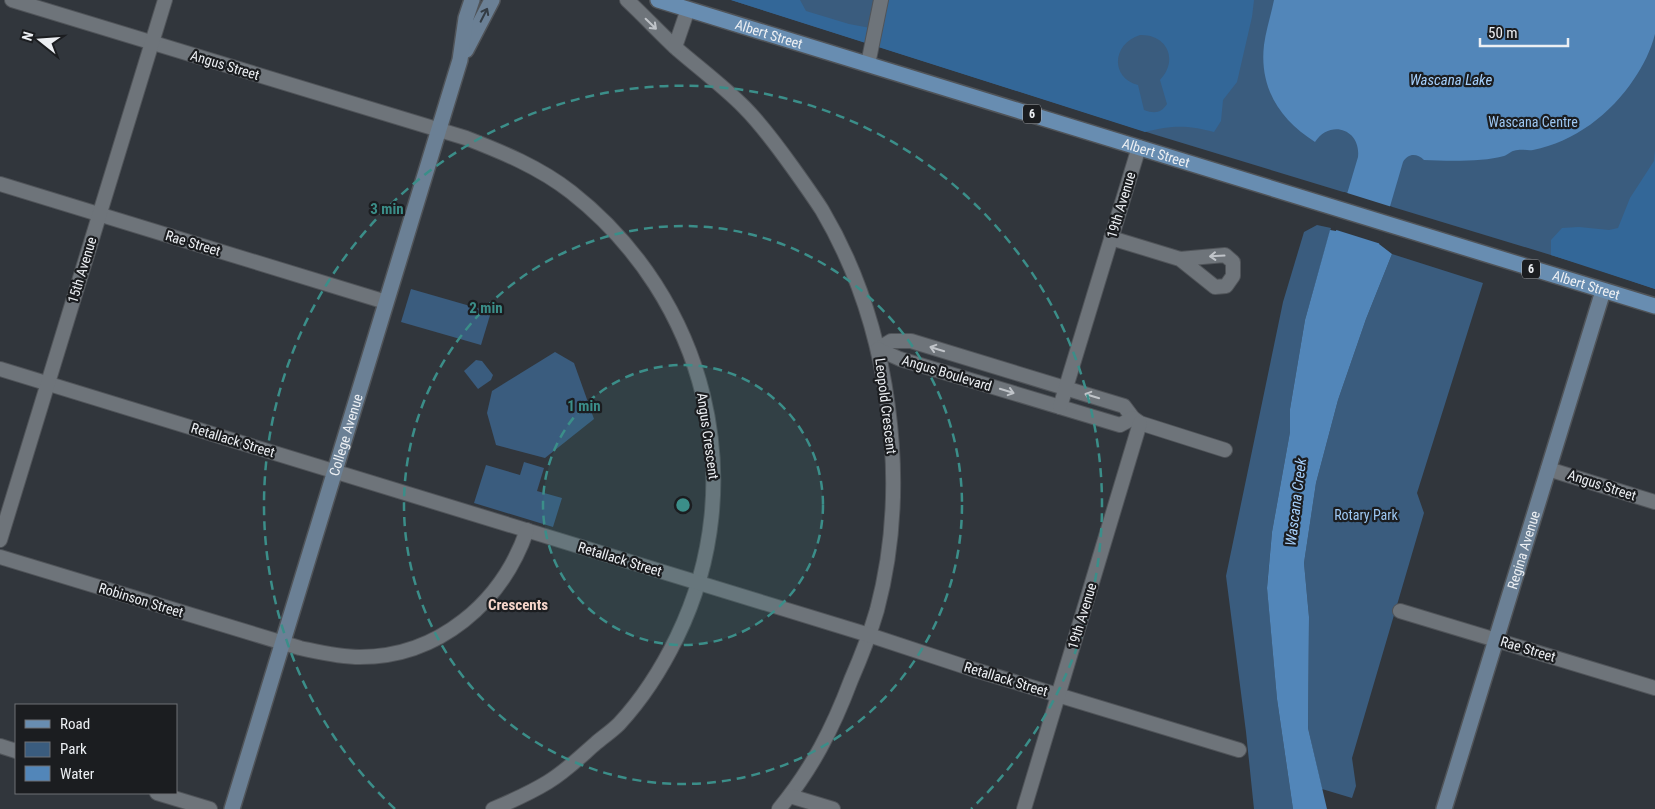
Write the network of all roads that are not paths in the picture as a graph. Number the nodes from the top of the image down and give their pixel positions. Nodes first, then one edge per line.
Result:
1 (12, 0) edge
2 (165, 0) edge
3 (472, 0) edge
4 (492, 0) edge
5 (627, 0) edge
6 (658, 0) edge
7 (881, 0) edge
8 (688, 9) junction
9 (152, 43) junction
10 (675, 47) junction
11 (460, 60) junction
12 (868, 64) junction
13 (438, 130) junction
14 (1145, 149) junction
15 (0, 184) edge
16 (99, 214) junction
17 (1111, 238) junction
18 (1180, 259) dead end
19 (1603, 291) junction
20 (386, 302) junction
21 (1655, 306) edge
22 (878, 349) junction
23 (0, 369) edge
24 (47, 384) junction
25 (1065, 388) junction
26 (1060, 407) junction
27 (1136, 421) junction
28 (1225, 450) dead end
29 (1548, 468) junction
30 (335, 472) junction
31 (1655, 502) edge
32 (527, 530) junction
33 (0, 540) edge
34 (0, 557) edge
35 (699, 583) junction
36 (1400, 611) dead end
37 (870, 635) junction
38 (1496, 639) junction
39 (283, 643) junction
40 (1655, 688) edge
41 (1058, 695) junction
42 (0, 746) edge
43 (1239, 750) dead end
44 (15, 751) edge
45 (160, 794) edge
46 (790, 796) junction
47 (808, 805) edge
48 (210, 809) edge
49 (232, 809) edge
50 (493, 809) edge
51 (779, 809) edge
52 (832, 809) edge
53 (1024, 809) edge
54 (1444, 809) edge

1 - 9 street, Angus Street
2 - 9 street, 15th Avenue
3 - 11 street, College Avenue
11 -> 4 street, College Avenue
5 -> 10 street, Leopold Crescent
6 - 8 main road, Albert Street / 6
7 - 12 street
8 - 10 street
8 - 12 main road, Albert Street / 6
9 - 13 street, Angus Street
9 - 16 street, 15th Avenue
10 - 22 street, Leopold Crescent
11 - 13 street, College Avenue
12 - 14 main road, Albert Street / 6
13 - 20 street, College Avenue
13 - 35 street, Angus Crescent
14 - 17 street, 19th Avenue
14 - 19 main road, Albert Street / 6
15 - 16 street, Rae Street
16 - 20 street, Rae Street
16 - 24 street, 15th Avenue
17 - 18 street
17 - 25 street, 19th Avenue
19 - 21 main road, Albert Street / 6
19 - 29 street, Regina Avenue
20 - 30 street, College Avenue
25 -> 22 street, Angus Boulevard
22 -> 26 street, Angus Boulevard
22 - 37 street, Leopold Crescent
23 - 24 street, Retallack Street
24 - 30 street, Retallack Street
24 - 33 street, 15th Avenue
25 - 26 street, 19th Avenue
27 -> 25 street, Angus Boulevard
26 - 27 street, Angus Boulevard
27 - 28 street, Angus Boulevard
27 - 41 street, 19th Avenue
29 - 31 street, Angus Street
29 - 38 street, Regina Avenue
30 - 32 street, Retallack Street
30 - 39 street, College Avenue
32 - 35 street, Retallack Street
32 - 39 street, Robinson Street
34 - 39 street, Robinson Street
35 - 37 street, Retallack Street
35 - 50 street, Angus Crescent
36 - 38 street, Rae Street
37 - 41 street, Retallack Street
37 - 46 street, Leopold Crescent
38 - 40 street, Rae Street
38 - 54 street, Regina Avenue
39 - 49 street, College Avenue
41 - 43 street, Retallack Street
41 - 53 street, 19th Avenue
42 - 44 street
45 - 48 street
46 - 47 street
46 - 51 street, Leopold Crescent
47 - 52 street

